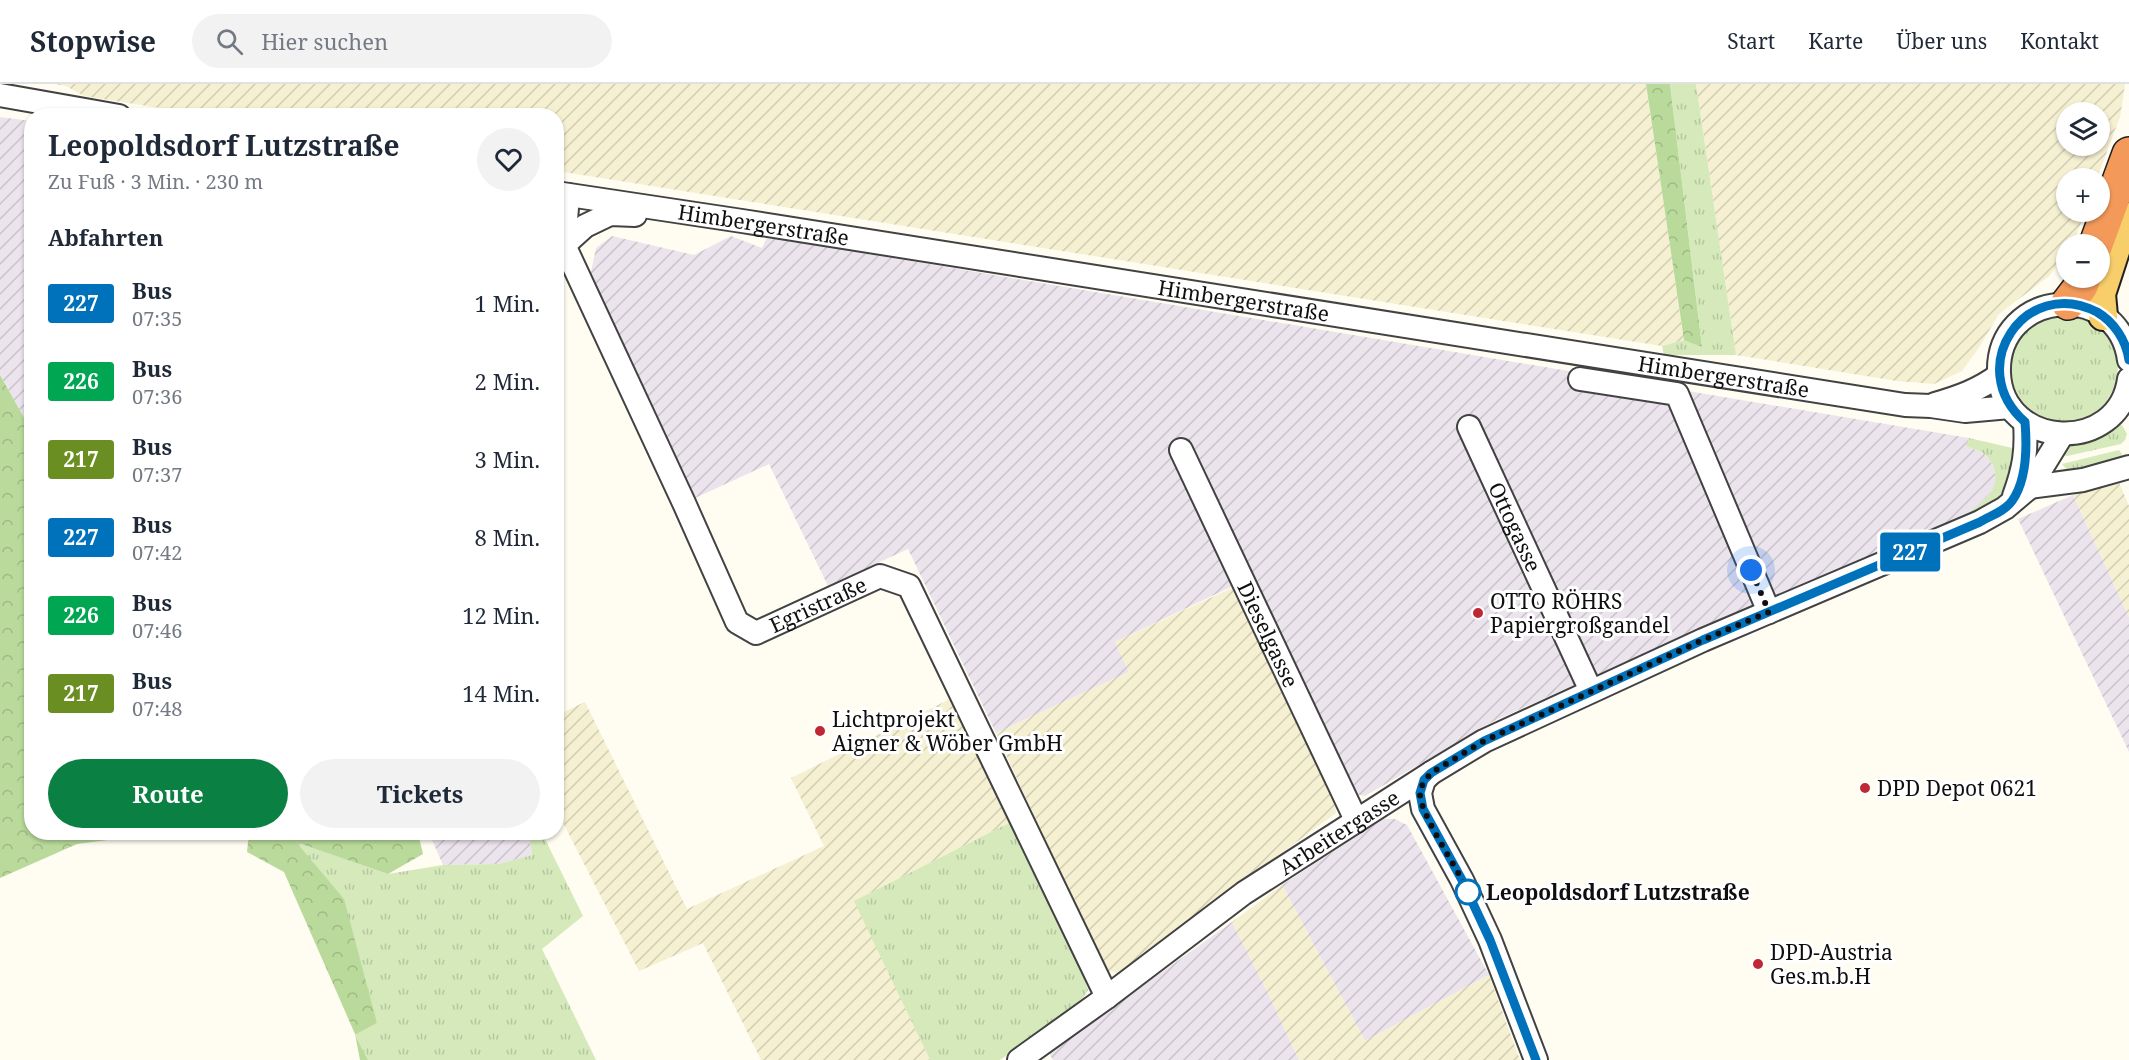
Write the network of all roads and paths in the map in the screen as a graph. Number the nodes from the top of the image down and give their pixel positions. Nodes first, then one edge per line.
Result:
1 (0, 95) edge
2 (74, 108) edge
3 (2129, 154) edge
4 (564, 194) edge
5 (2129, 217) edge
6 (742, 221) junction
7 (2100, 234) edge
8 (564, 239) edge
9 (564, 250) edge
10 (2076, 290) edge
11 (2103, 316) junction
12 (2129, 360) edge
13 (1999, 375) junction
14 (1580, 379) dead end
15 (2129, 381) edge
16 (1930, 406) junction
17 (2018, 414) junction
18 (2120, 416) edge
19 (1469, 427) dead end
20 (2062, 435) junction
21 (1181, 450) dead end
22 (2129, 467) edge
23 (2021, 494) junction
24 (1769, 612) junction
25 (1591, 692) junction
26 (1431, 773) junction
27 (1356, 820) junction
28 (1107, 997) junction
29 (1019, 1060) edge
30 (1536, 1060) edge

1 - 2 street
3 - 7 highway
4 - 6 street, Himbergerstraße
5 - 11 main road
6 - 8 street
6 - 16 street, Himbergerstraße
9 - 28 street, Egristraße
10 - 11 street
10 - 13 street
11 - 12 street
13 - 16 street, Himbergerstraße
13 - 17 street
14 - 24 street
15 - 18 street
16 - 17 street, Himbergerstraße
17 - 20 street
17 - 23 street
18 - 20 street
19 - 25 street, Ottogasse
20 - 23 street, Arbeitergasse
21 - 27 street, Dieselgasse
22 - 23 street
23 - 24 street, Arbeitergasse
24 - 25 street, Arbeitergasse
25 - 26 street, Arbeitergasse
26 - 27 street, Arbeitergasse
26 - 30 street
27 - 28 street, Arbeitergasse
28 - 29 street, Arbeitergasse

